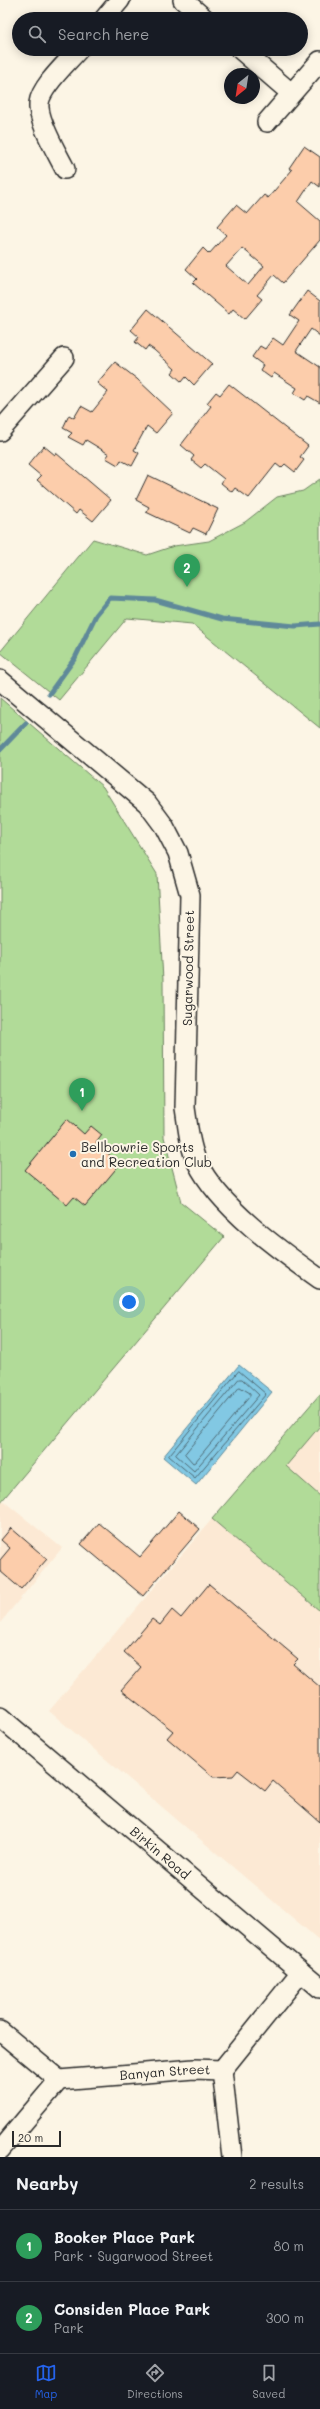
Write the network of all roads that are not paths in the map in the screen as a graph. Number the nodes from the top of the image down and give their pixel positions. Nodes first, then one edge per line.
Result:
1 (120, 0) edge
2 (183, 0) edge
3 (110, 12) edge
4 (197, 12) edge
5 (73, 56) edge
6 (248, 56) edge
7 (320, 61) edge
8 (291, 93) junction
9 (267, 122) dead end
10 (65, 169) dead end
11 (64, 358) dead end
12 (0, 431) edge
13 (0, 680) edge
14 (320, 1279) edge
15 (0, 1717) edge
16 (301, 1972) junction
17 (320, 1988) edge
18 (0, 2031) edge
19 (222, 2070) junction
20 (59, 2080) junction
21 (0, 2150) edge
22 (232, 2157) edge

1 - 3 street
2 - 4 street
5 - 10 street
6 - 8 street
7 - 8 street
8 - 9 street
11 - 12 street
13 - 14 street, Sugarwood Street
15 - 16 street, Birkin Road
16 - 17 street, Birkin Road
16 - 19 street, Banyan Street
18 - 20 street
19 - 20 street, Banyan Street
19 - 22 street
20 - 21 street

